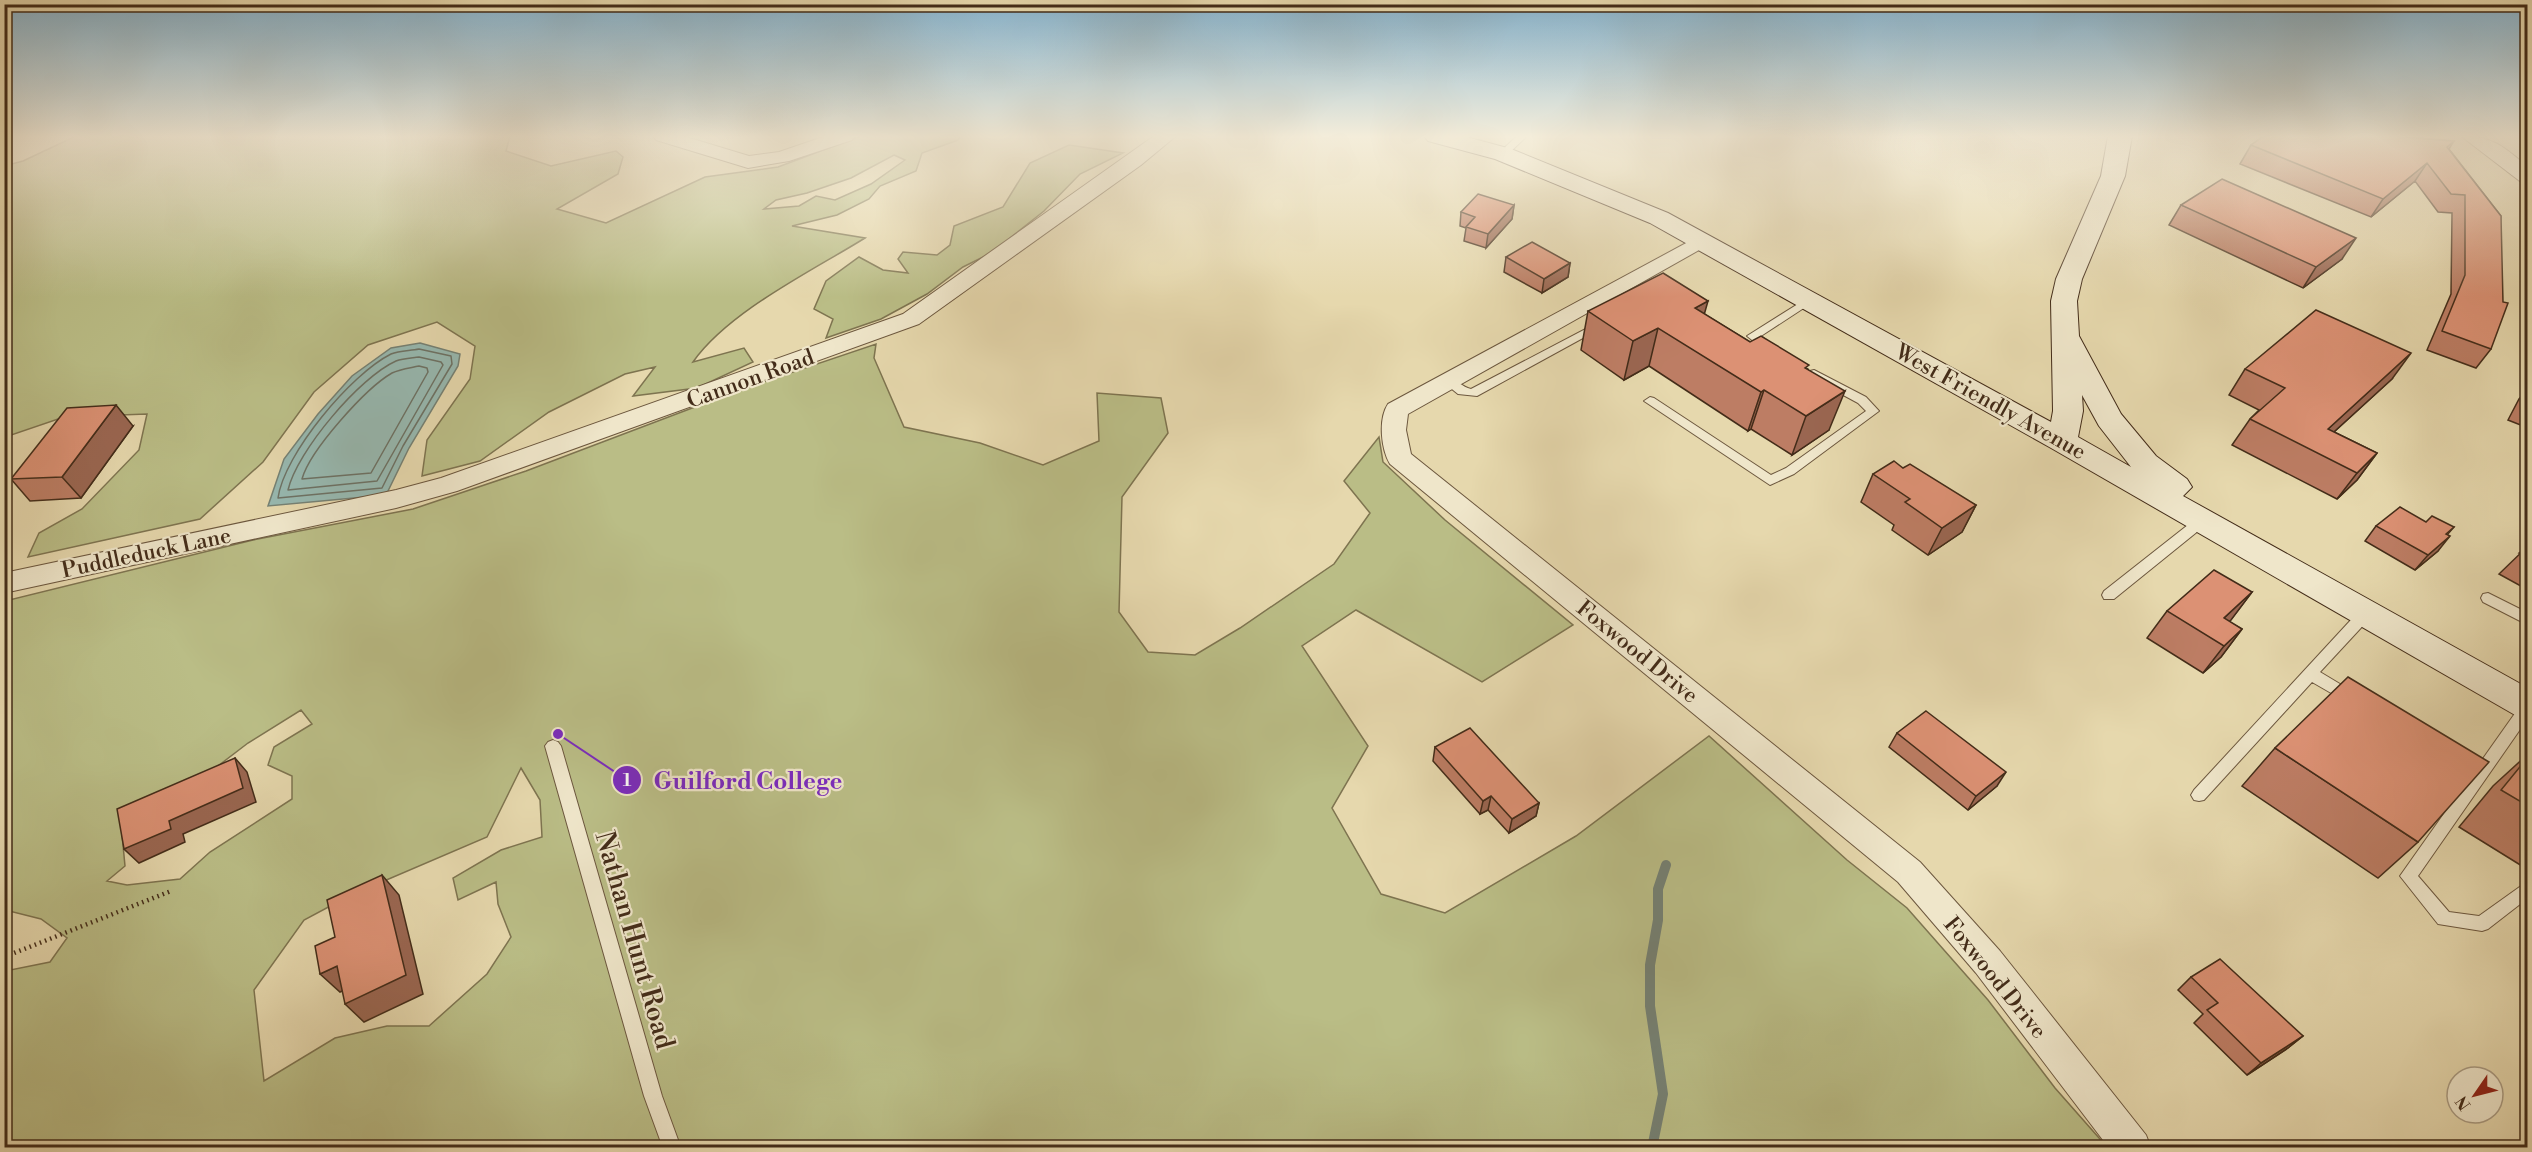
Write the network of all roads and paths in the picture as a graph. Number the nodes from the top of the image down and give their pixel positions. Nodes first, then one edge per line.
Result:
1 (1093, 190) edge
2 (1602, 190) edge
3 (2107, 190) edge
4 (1701, 241) junction
5 (1809, 300) junction
6 (1607, 321) edge
7 (2064, 333) junction
8 (1786, 357) edge
9 (1803, 368) edge
10 (1448, 381) junction
11 (1650, 401) dead end
12 (2062, 441) junction
13 (2203, 520) junction
14 (287, 522) joint
15 (2258, 552) junction
16 (4, 583) edge
17 (2109, 595) dead end
18 (2488, 598) dead end
19 (2366, 613) junction
20 (2528, 620) edge
21 (2311, 674) junction
22 (2361, 704) edge
23 (2528, 705) edge
24 (553, 746) dead end
25 (2199, 795) dead end
26 (2528, 888) edge
27 (171, 891) dead end
28 (4, 957) edge
29 (672, 1148) edge
30 (2133, 1148) edge

1 - 14 street, Cannon Road
2 - 4 main road, West Friendly Avenue
3 - 7 main road
4 - 5 main road, West Friendly Avenue
4 - 10 street, Foxwood Drive
5 - 8 lane
5 - 12 main road, West Friendly Avenue
6 - 10 lane
7 - 12 main road
7 - 15 main road
9 - 11 lane
10 - 30 street, Foxwood Drive
12 - 13 main road, West Friendly Avenue
13 - 15 main road, West Friendly Avenue
13 - 17 lane
14 - 16 street, Puddleduck Lane
15 - 19 main road, West Friendly Avenue
18 - 20 lane
19 - 21 lane
19 - 23 main road, West Friendly Avenue
21 - 22 lane
21 - 25 lane
23 - 26 lane
24 - 29 lane, Nathan Hunt Road
27 - 28 path

